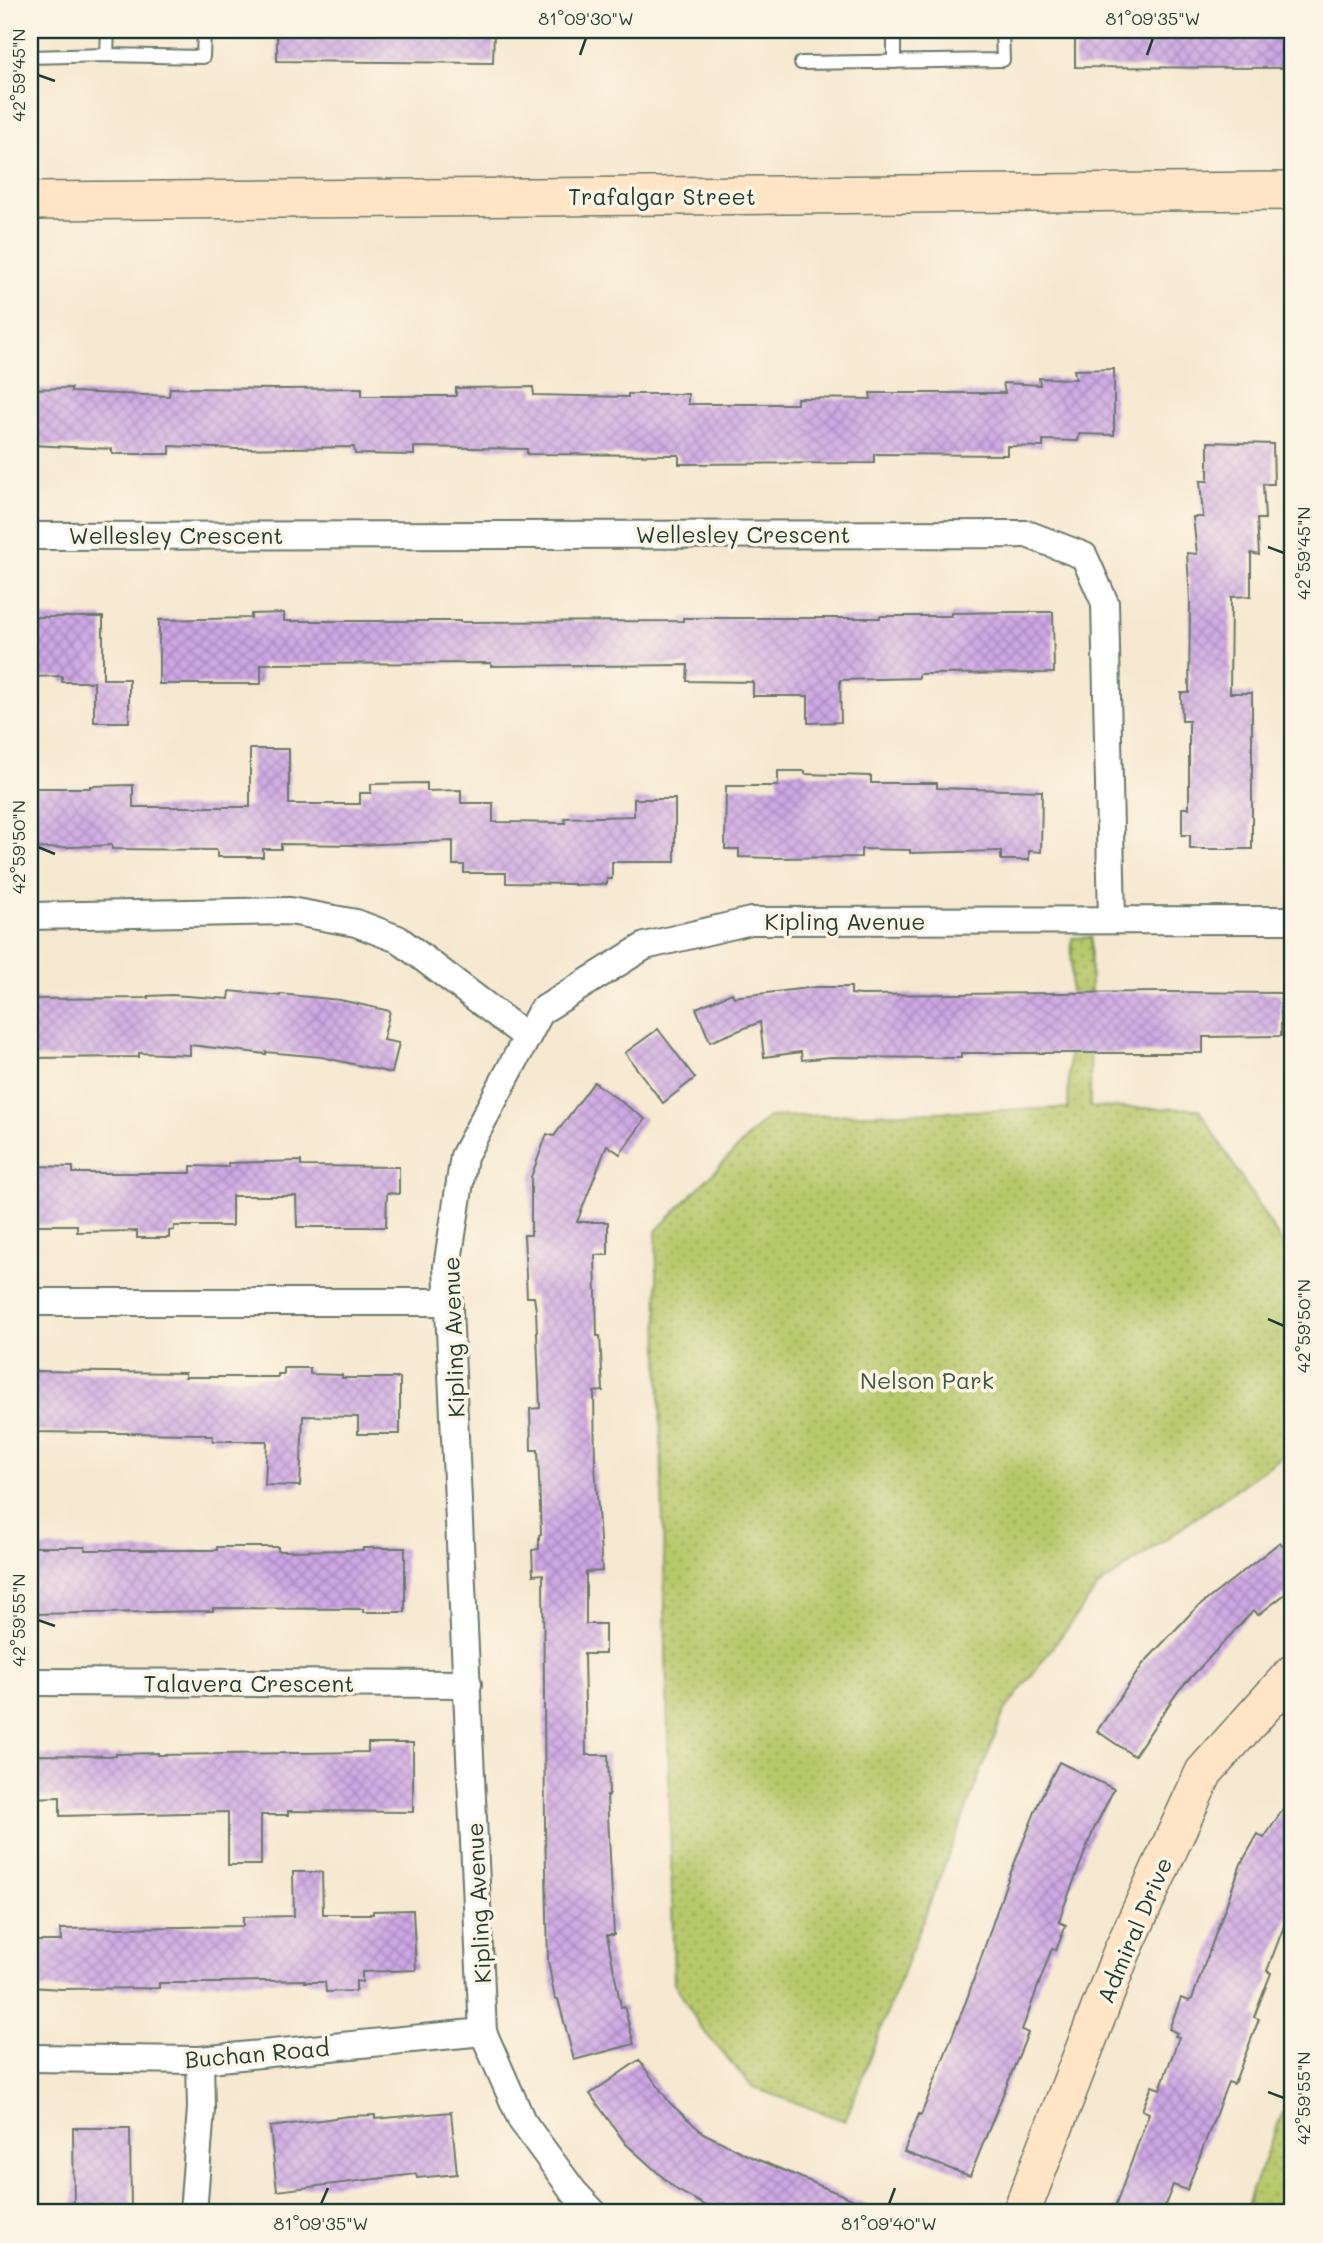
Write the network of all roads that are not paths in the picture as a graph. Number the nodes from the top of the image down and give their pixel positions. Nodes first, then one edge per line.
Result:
1 (108, 30) edge
2 (204, 30) edge
3 (894, 30) edge
4 (1003, 30) edge
5 (107, 55) junction
6 (30, 58) edge
7 (894, 62) junction
8 (801, 63) dead end
9 (1293, 191) edge
10 (30, 201) edge
11 (30, 536) edge
12 (30, 916) edge
13 (1112, 920) junction
14 (1293, 920) edge
15 (527, 1037) junction
16 (30, 1302) edge
17 (449, 1302) junction
18 (1293, 1674) edge
19 (30, 1682) edge
20 (468, 1684) junction
21 (484, 2032) junction
22 (30, 2058) edge
23 (200, 2060) junction
24 (193, 2213) edge
25 (594, 2213) edge
26 (1021, 2213) edge

1 - 5 lane
2 - 5 lane
3 - 7 lane
4 - 7 lane
5 - 6 lane
7 - 8 lane
9 - 10 main road, Trafalgar Street
11 - 13 street, Wellesley Crescent
12 - 15 street
13 - 14 street, Kipling Avenue
13 - 15 street, Kipling Avenue
15 - 17 street, Kipling Avenue
16 - 17 street
17 - 20 street, Kipling Avenue
18 - 26 main road, Admiral Drive
19 - 20 street, Talavera Crescent
20 - 21 street, Kipling Avenue
21 - 23 street, Buchan Road
21 - 25 street, Kipling Avenue
22 - 23 street, Buchan Road
23 - 24 street

